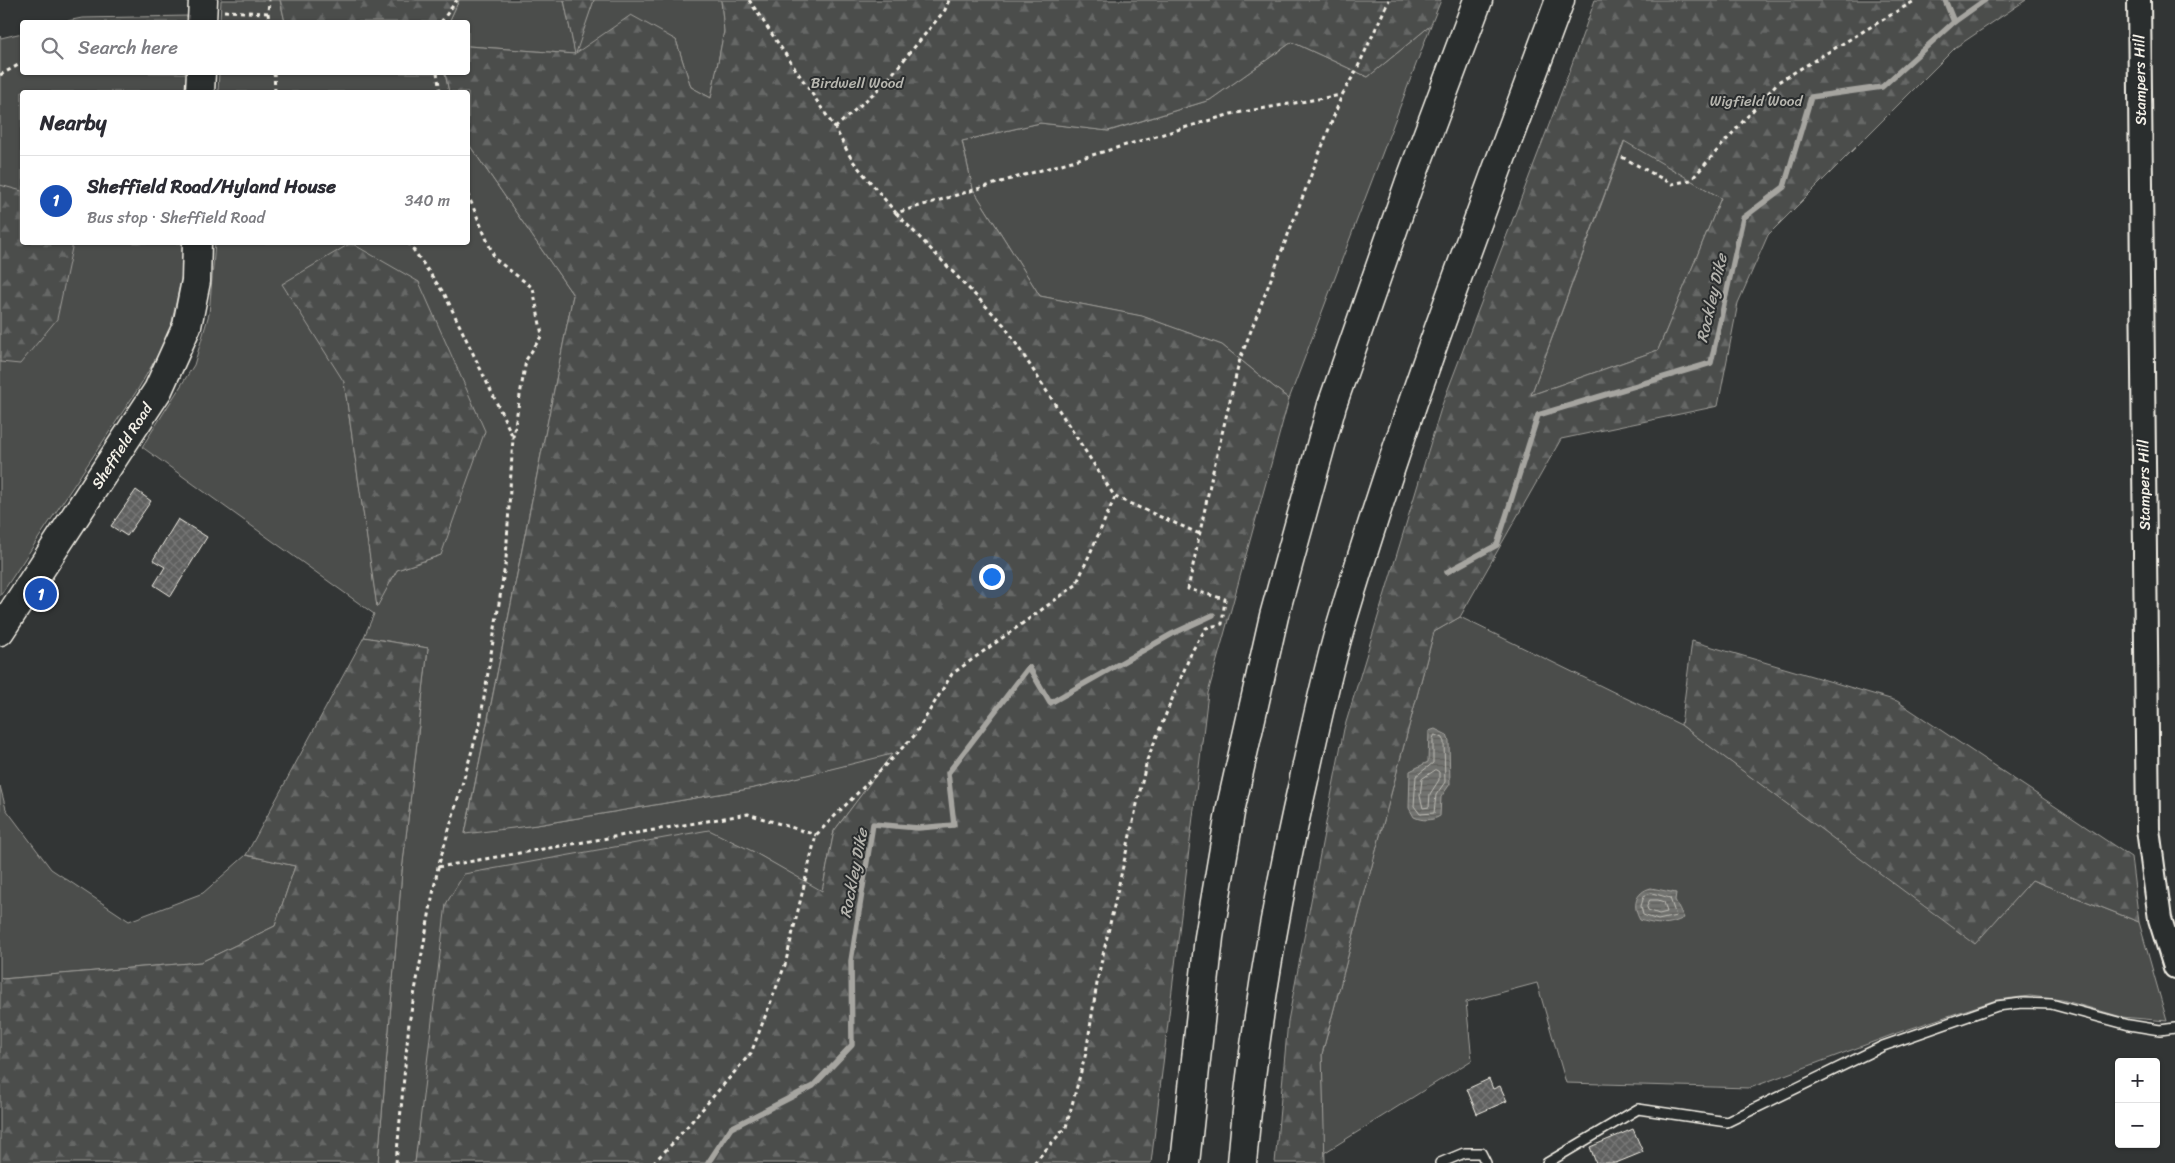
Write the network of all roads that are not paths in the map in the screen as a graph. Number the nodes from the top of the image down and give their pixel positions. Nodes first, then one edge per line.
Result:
1 (1478, 0) edge
2 (1560, 0) edge
3 (2139, 0) edge
4 (201, 75) edge
5 (200, 90) edge
6 (197, 245) edge
7 (0, 631) edge
8 (2175, 967) edge
9 (2175, 1028) edge
10 (1185, 1163) edge
11 (1242, 1163) edge
12 (1440, 1163) edge
13 (1486, 1163) edge
14 (1547, 1163) edge

1 - 10 highway
2 - 11 highway
3 - 8 street, Stampers Hill
4 - 5 highway
6 - 7 highway, Sheffield Road
9 - 14 lane
12 - 13 lane

